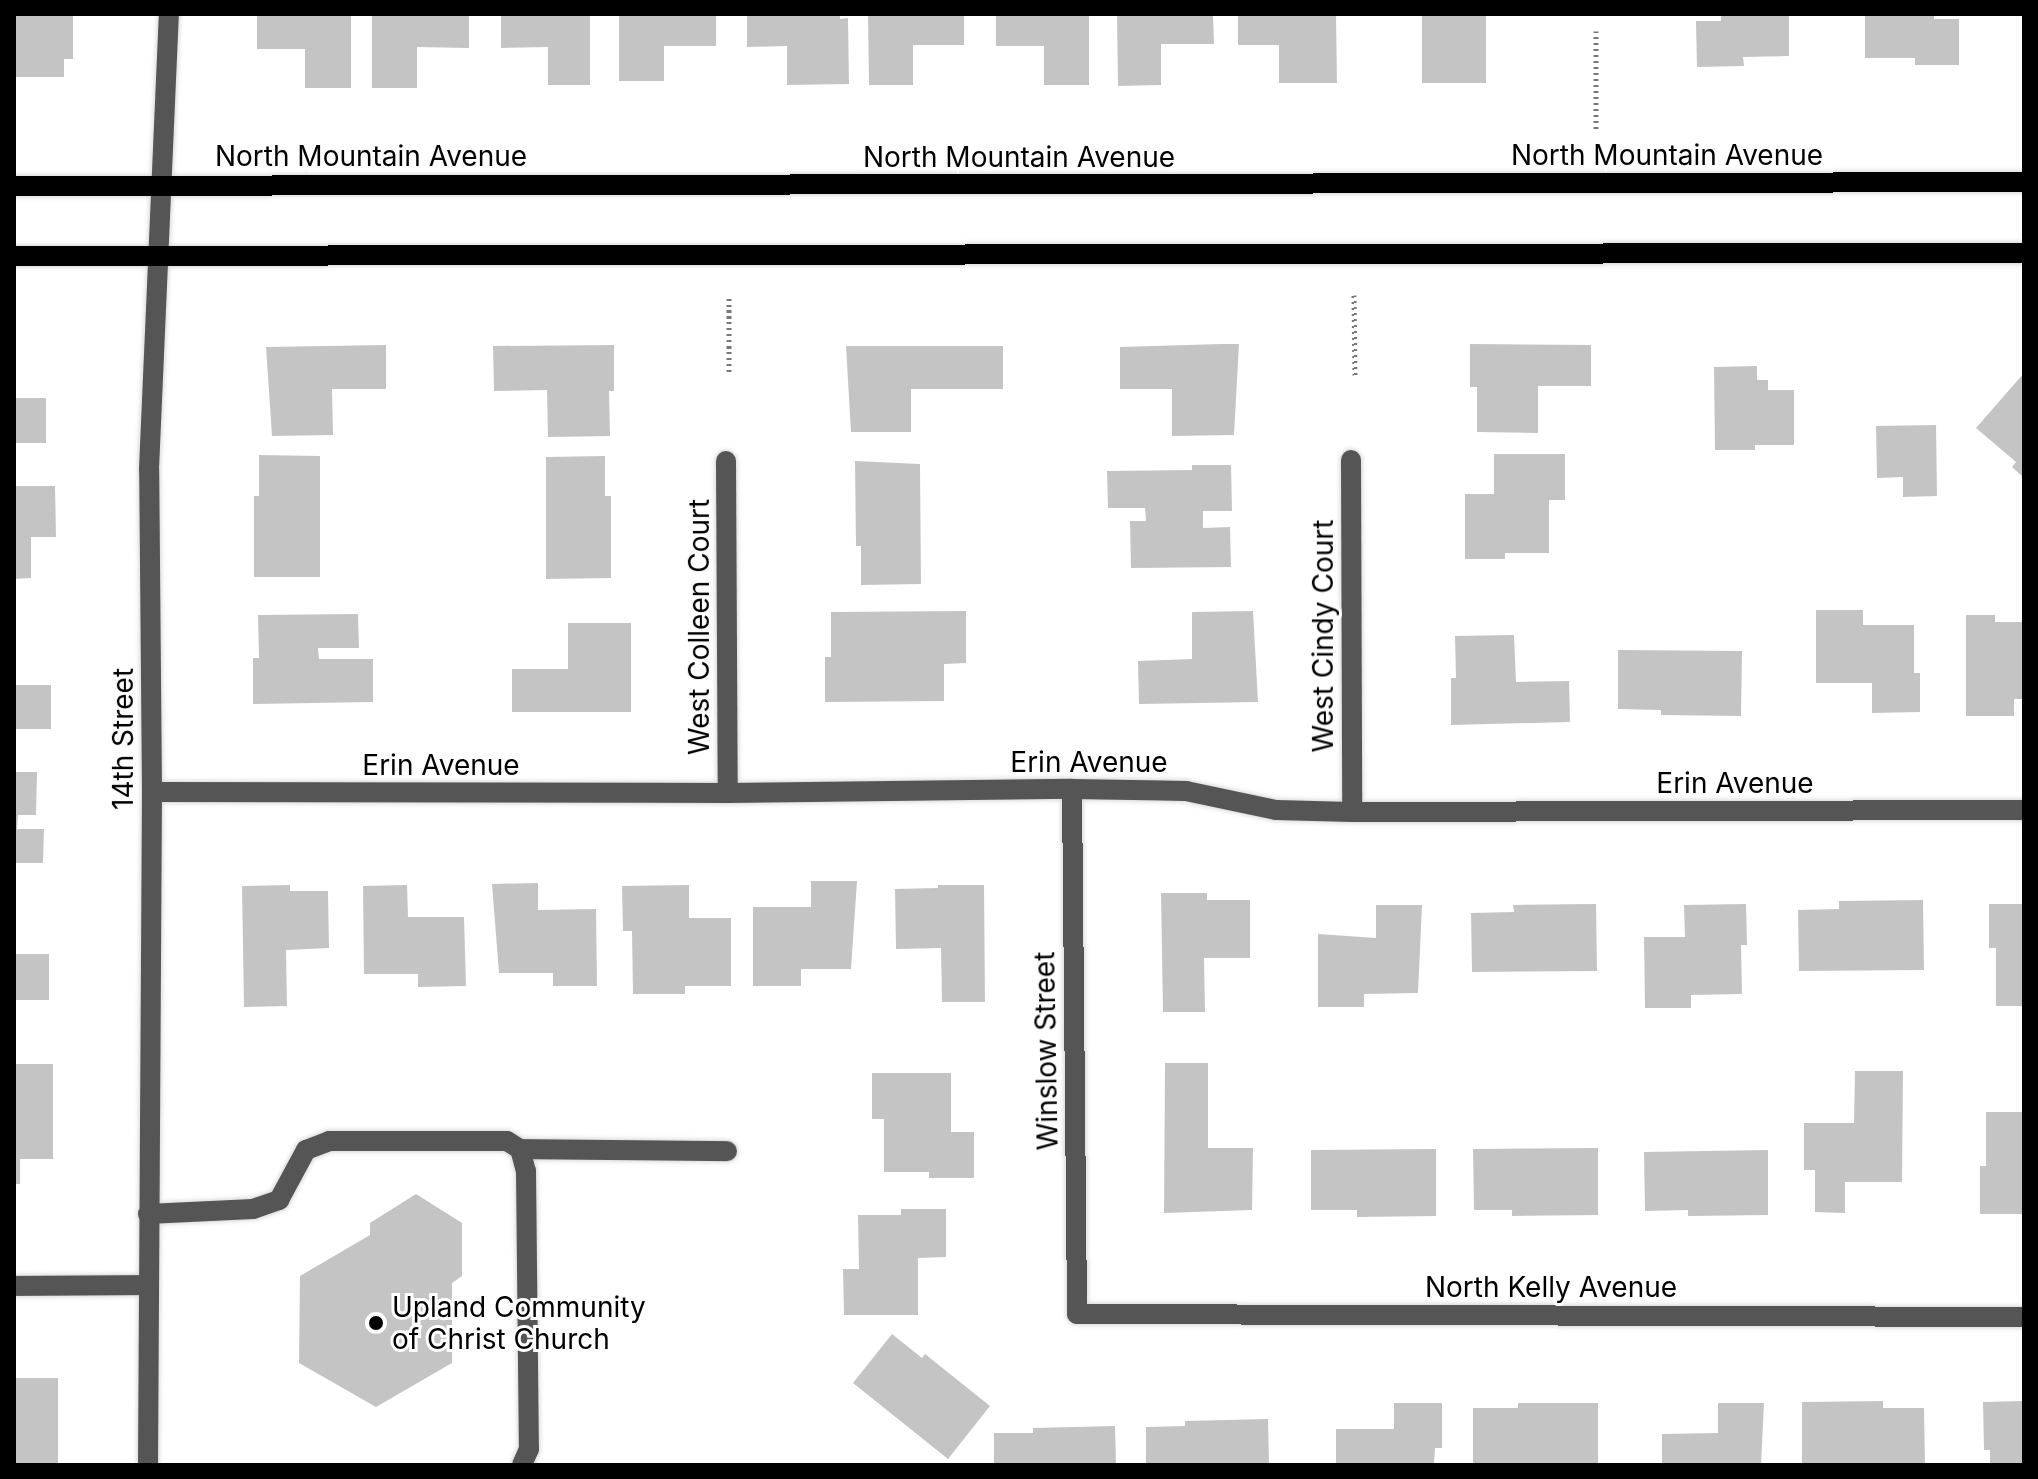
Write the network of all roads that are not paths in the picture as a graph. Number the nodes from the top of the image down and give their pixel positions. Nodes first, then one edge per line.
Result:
1 (169, 14) edge
2 (2024, 182) edge
3 (162, 184) junction
4 (14, 186) edge
5 (2024, 253) edge
6 (159, 255) junction
7 (14, 256) edge
8 (1351, 460) dead end
9 (726, 461) dead end
10 (1072, 789) junction
11 (152, 792) junction
12 (728, 793) junction
13 (2024, 810) edge
14 (1352, 812) junction
15 (520, 1149) junction
16 (727, 1151) dead end
17 (148, 1214) junction
18 (148, 1285) junction
19 (14, 1286) edge
20 (1077, 1314) joint
21 (2024, 1317) edge
22 (148, 1465) edge
23 (522, 1465) edge

1 - 3 street, 14th Street
2 - 3 main road, North Mountain Avenue
3 - 4 main road, North Mountain Avenue
3 - 6 street, 14th Street
5 - 6 main road
6 - 7 main road
6 - 11 street, 14th Street
8 - 14 street, West Cindy Court
9 - 12 street, West Colleen Court
10 - 12 street, Erin Avenue
10 - 14 street, Erin Avenue
10 - 20 street, Winslow Street
11 - 12 street, Erin Avenue
11 - 17 street, 14th Street
13 - 14 street, Erin Avenue
15 - 16 street
15 - 17 street
15 - 23 street
17 - 18 street, 14th Street
18 - 19 street
18 - 22 street, 14th Street
20 - 21 street, North Kelly Avenue

